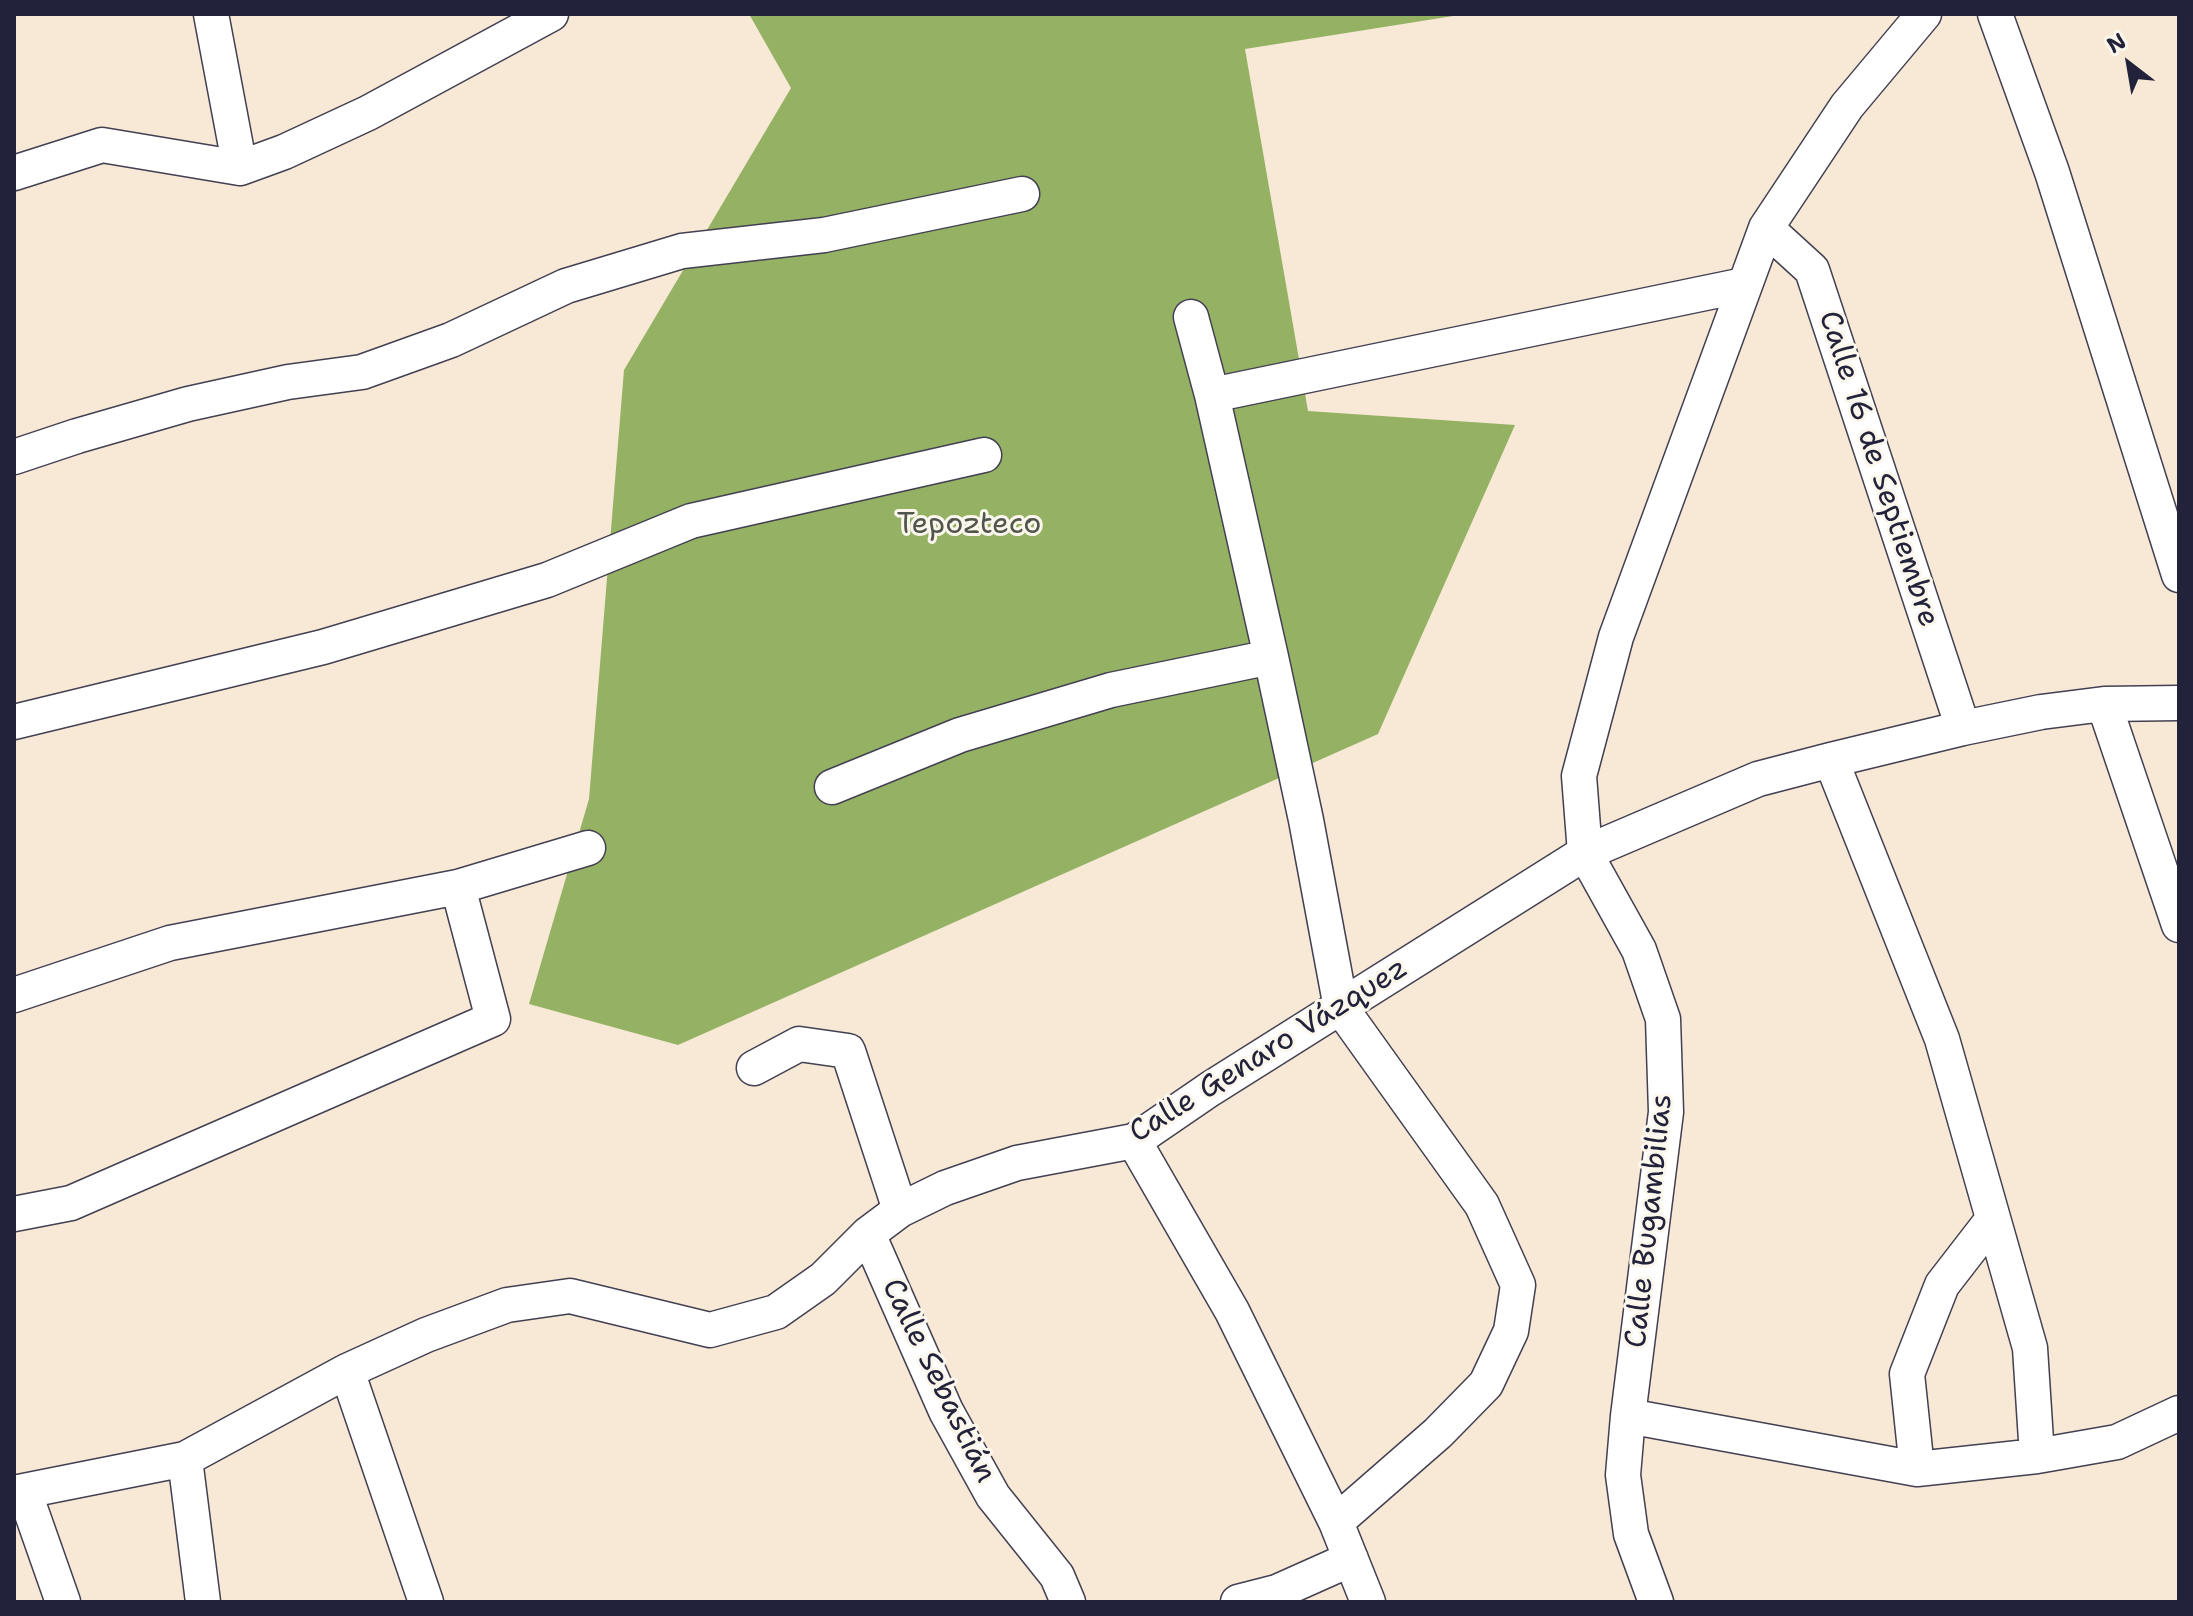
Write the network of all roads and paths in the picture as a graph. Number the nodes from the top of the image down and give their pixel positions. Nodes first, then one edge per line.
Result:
1 (211, 14) edge
2 (551, 14) edge
3 (1924, 14) edge
4 (1995, 14) edge
5 (240, 168) junction
6 (14, 173) edge
7 (1022, 194) dead end
8 (1766, 228) junction
9 (1744, 285) junction
10 (1191, 317) dead end
11 (1212, 395) junction
12 (984, 455) dead end
13 (14, 457) edge
14 (2179, 575) edge
15 (1271, 657) junction
16 (2179, 703) edge
17 (2104, 704) junction
18 (14, 722) edge
19 (1963, 728) junction
20 (1831, 760) junction
21 (832, 787) dead end
22 (588, 848) dead end
23 (1585, 853) junction
24 (458, 887) junction
25 (2179, 925) edge
26 (14, 995) edge
27 (1341, 1008) junction
28 (754, 1068) dead end
29 (1134, 1141) junction
30 (900, 1210) junction
31 (14, 1214) edge
32 (1993, 1219) junction
33 (868, 1234) junction
34 (347, 1371) junction
35 (2179, 1413) edge
36 (1628, 1416) junction
37 (2037, 1456) junction
38 (185, 1459) junction
39 (1917, 1469) junction
40 (19, 1492) edge
41 (1336, 1522) junction
42 (1351, 1559) junction
43 (63, 1602) edge
44 (203, 1602) edge
45 (426, 1602) edge
46 (1068, 1602) edge
47 (1238, 1602) edge
48 (1368, 1602) edge
49 (1656, 1602) edge

1 - 5 street
2 - 5 street
3 - 8 street
4 - 14 street
5 - 6 street
7 - 13 street
8 - 9 street
8 - 19 street, Calle 16 de Septiembre
9 - 11 street
9 - 23 street
10 - 11 street
11 - 15 street
12 - 18 street
15 - 21 street
15 - 27 street
16 - 17 street, Calle Genaro Vázquez
17 - 19 street, Calle Genaro Vázquez
17 - 25 street
19 - 20 street, Calle Genaro Vázquez
20 - 23 street, Calle Genaro Vázquez
20 - 32 street
22 - 24 street
23 - 27 street, Calle Genaro Vázquez
23 - 36 street, Calle Bugambilias
24 - 26 street
24 - 31 street
27 - 29 street, Calle Genaro Vázquez
27 - 41 street
28 - 30 street
29 - 30 street, Calle Genaro Vázquez
29 - 41 street
30 - 33 street, Calle Genaro Vázquez
32 - 37 street
32 - 39 street
33 - 34 street, Calle Genaro Vázquez
33 - 46 street, Calle Sebastián
34 - 38 street, Calle Genaro Vázquez
34 - 45 street
35 - 37 street
36 - 39 street
36 - 49 street, Calle Bugambilias
37 - 39 street
38 - 40 street, Calle Genaro Vázquez
38 - 44 street
40 - 43 street
41 - 42 street
42 - 47 street
42 - 48 street

